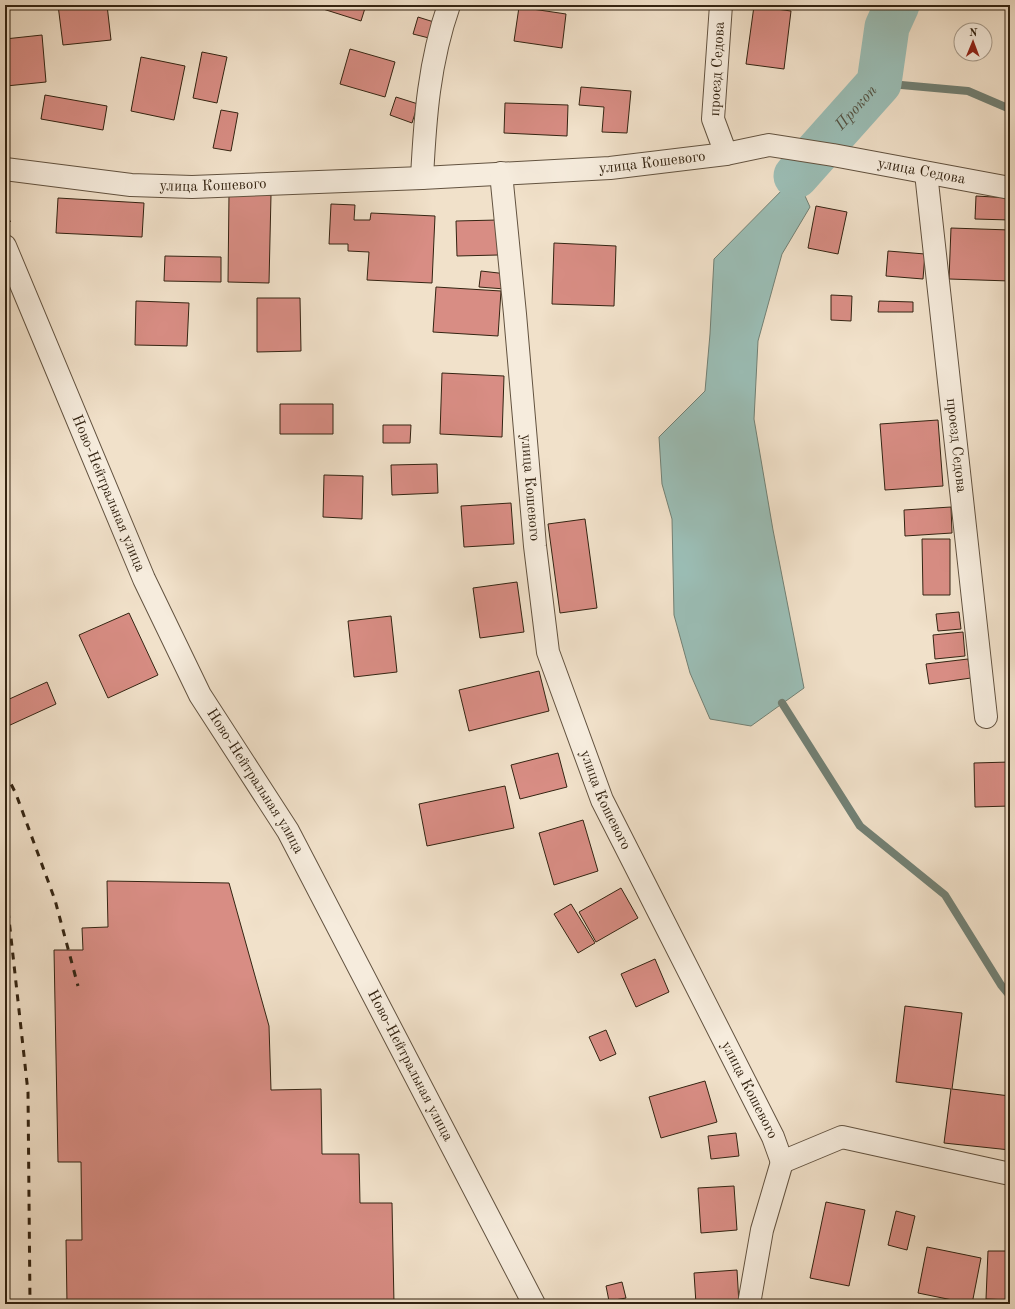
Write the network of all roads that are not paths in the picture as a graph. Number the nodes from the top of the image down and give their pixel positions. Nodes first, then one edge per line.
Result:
1 (449, 5) edge
2 (722, 5) edge
3 (726, 154) junction
4 (833, 155) joint
5 (5, 169) edge
6 (501, 173) junction
7 (926, 173) junction
8 (422, 178) junction
9 (1010, 188) edge
10 (5, 246) edge
11 (986, 717) dead end
12 (782, 1162) junction
13 (1010, 1174) edge
14 (534, 1304) edge
15 (749, 1304) edge

1 - 8 street
2 - 3 street, проезд Седова
3 - 4 street, улица Кошевого
3 - 6 street, улица Кошевого
4 - 7 street, улица Седова
5 - 8 street, улица Кошевого
6 - 8 street, улица Кошевого
6 - 12 street, улица Кошевого
7 - 9 street, улица Седова
7 - 11 street, проезд Седова
10 - 14 street, Ново-Нейтральная улица
12 - 13 street
12 - 15 street

